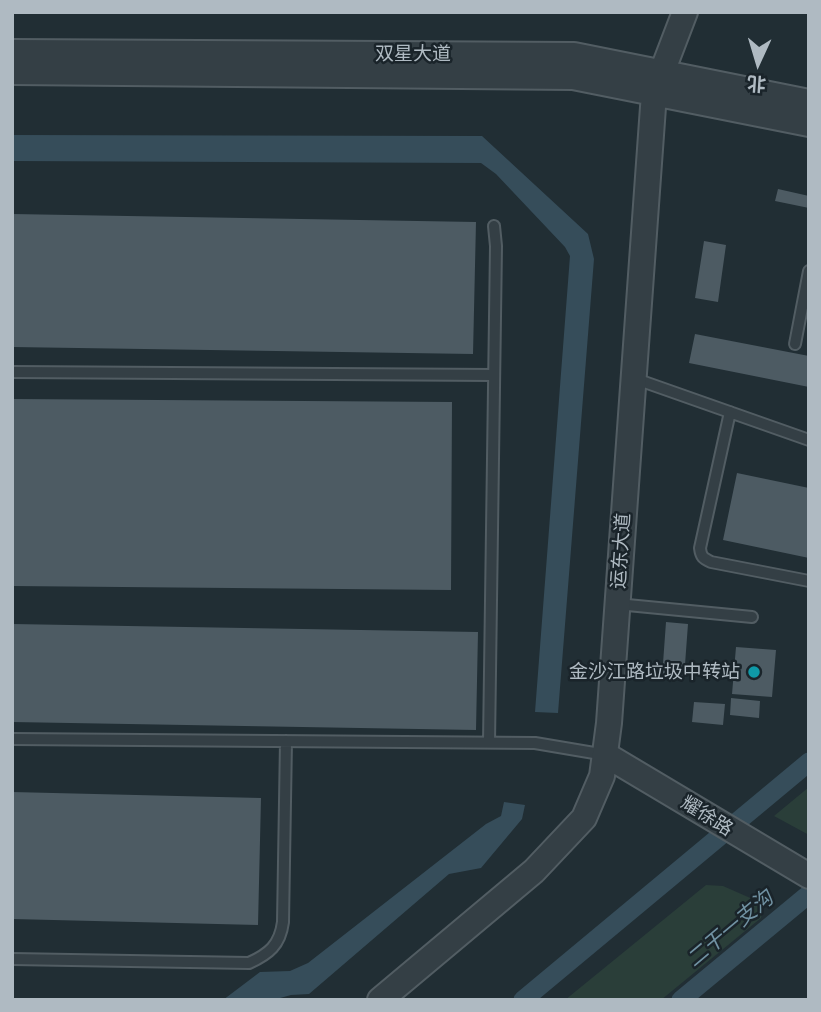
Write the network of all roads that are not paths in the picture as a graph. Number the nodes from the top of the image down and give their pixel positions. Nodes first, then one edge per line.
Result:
1 (685, 12) edge
2 (12, 52) edge
3 (12, 72) edge
4 (658, 82) junction
5 (809, 102) edge
6 (809, 124) edge
7 (494, 226) dead end
8 (809, 271) edge
9 (795, 344) dead end
10 (12, 372) edge
11 (494, 375) junction
12 (633, 377) junction
13 (730, 412) junction
14 (809, 440) edge
15 (809, 581) edge
16 (617, 604) junction
17 (752, 617) dead end
18 (12, 739) edge
19 (286, 741) junction
20 (489, 742) junction
21 (606, 755) junction
22 (809, 876) edge
23 (12, 959) edge
24 (380, 1000) edge

1 - 4 street, 运东大道
2 - 4 street, 双星大道
3 - 4 street, 双星大道
4 - 5 street, 双星大道
4 - 6 street, 双星大道
4 - 12 street, 运东大道
7 - 11 lane
8 - 9 lane
10 - 11 lane
11 - 20 lane
12 - 13 lane
12 - 16 street, 运东大道
13 - 14 lane
13 - 15 lane
16 - 17 lane
16 - 21 street, 运东大道
18 - 19 lane
19 - 20 lane
19 - 23 lane
20 - 21 lane
21 - 22 street, 耀徐路
21 - 24 street, 运东大道

